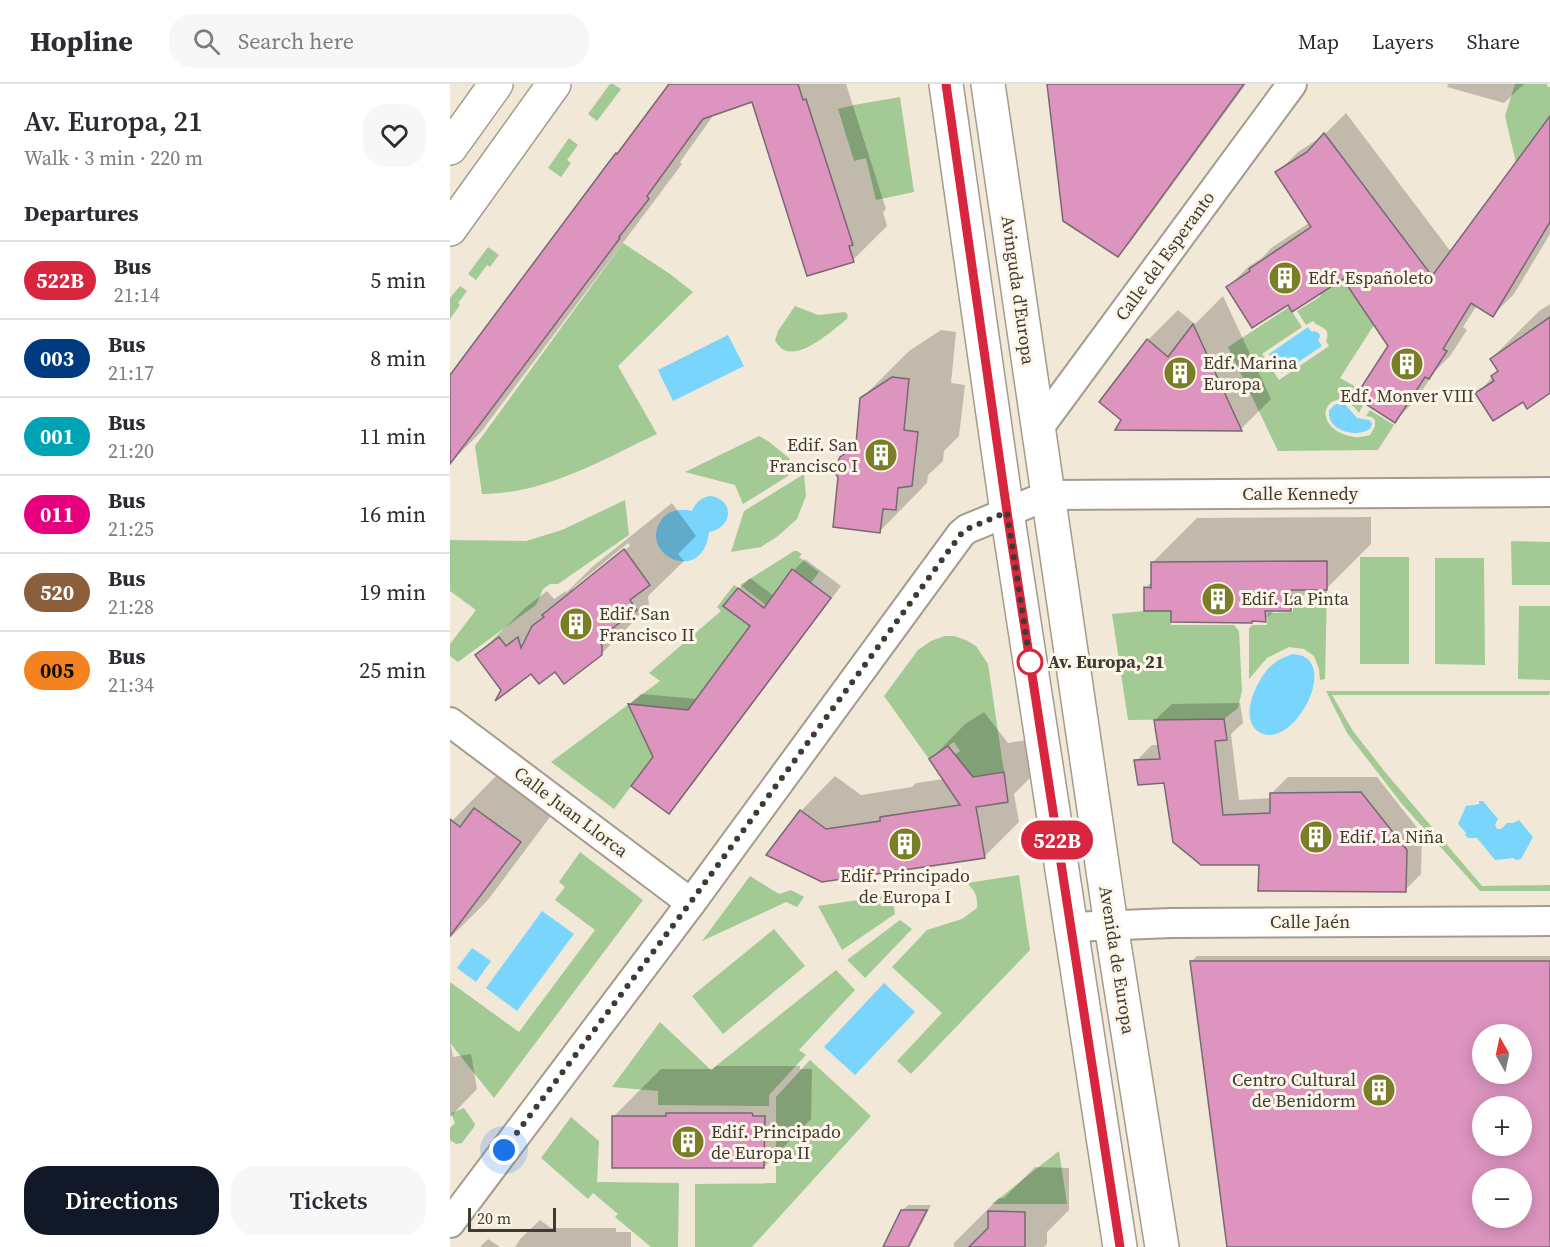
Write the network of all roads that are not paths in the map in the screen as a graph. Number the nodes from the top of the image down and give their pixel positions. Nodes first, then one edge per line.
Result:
1 (496, 84) edge
2 (554, 84) edge
3 (946, 84) edge
4 (988, 84) edge
5 (1292, 84) edge
6 (450, 148) edge
7 (450, 229) edge
8 (1038, 429) junction
9 (1550, 492) edge
10 (1049, 495) junction
11 (1007, 512) junction
12 (450, 722) edge
13 (690, 903) junction
14 (1550, 921) edge
15 (1111, 925) junction
16 (1071, 927) junction
17 (450, 1222) edge
18 (1119, 1247) edge
19 (1162, 1247) edge

1 - 6 main road
2 - 7 main road
3 - 11 main road
4 - 8 main road, Avinguda d'Europa
5 - 8 street, Calle del Esperanto
8 - 10 main road, Avinguda d'Europa
9 - 10 street, Calle Kennedy
10 - 11 street
10 - 15 main road, Avenida de Europa
11 - 13 street
11 - 16 main road
12 - 13 street, Calle Juan Llorca
13 - 17 street
14 - 15 street, Calle Jaén
15 - 16 street, Calle Jaén
15 - 19 main road, Avenida de Europa
16 - 18 main road

